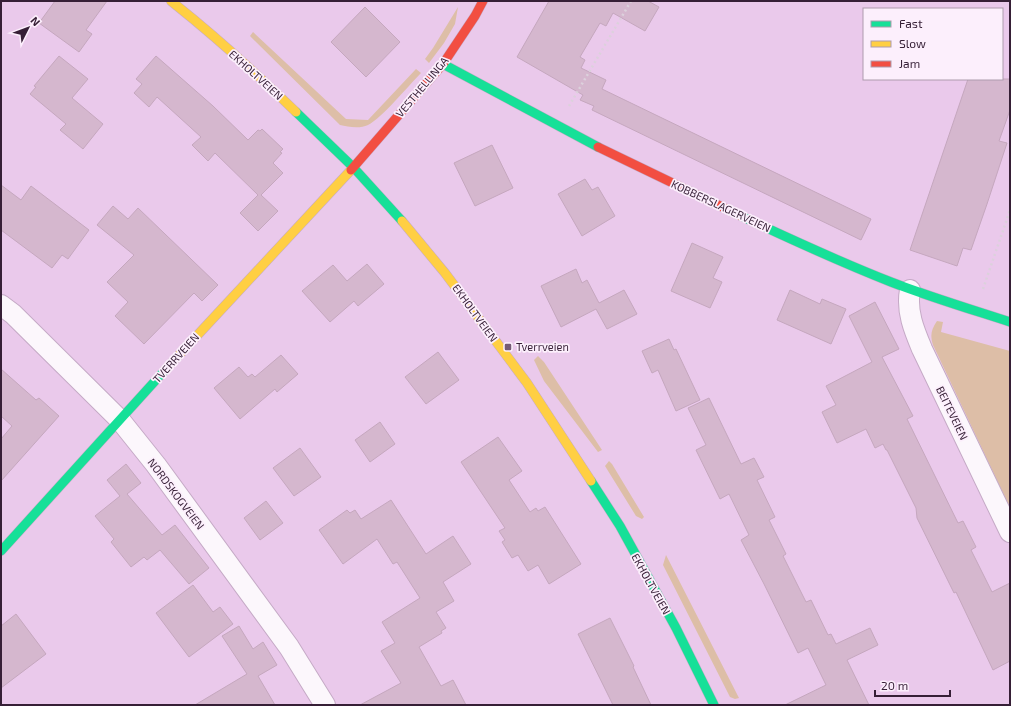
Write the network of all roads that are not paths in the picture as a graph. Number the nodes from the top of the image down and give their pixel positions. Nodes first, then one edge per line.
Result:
1 (171, 1) edge
2 (483, 1) edge
3 (443, 64) junction
4 (354, 167) junction
5 (910, 290) junction
6 (1, 305) edge
7 (1010, 322) edge
8 (120, 420) junction
9 (1010, 532) edge
10 (1, 551) edge
11 (325, 705) edge
12 (714, 705) edge

1 - 4 street, EKHOLTVEIEN
2 - 3 street, VESTHELLINGA
3 - 4 street, VESTHELLINGA
3 - 5 street, KOBBERSLAGERVEIEN
4 - 8 street, TVERRVEIEN
4 - 12 street, EKHOLTVEIEN
5 - 7 street, KOBBERSLAGERVEIEN
5 - 9 street, BEITEVEIEN
6 - 8 street, NORDSKOGVEIEN
8 - 10 street, TVERRVEIEN
8 - 11 street, NORDSKOGVEIEN

